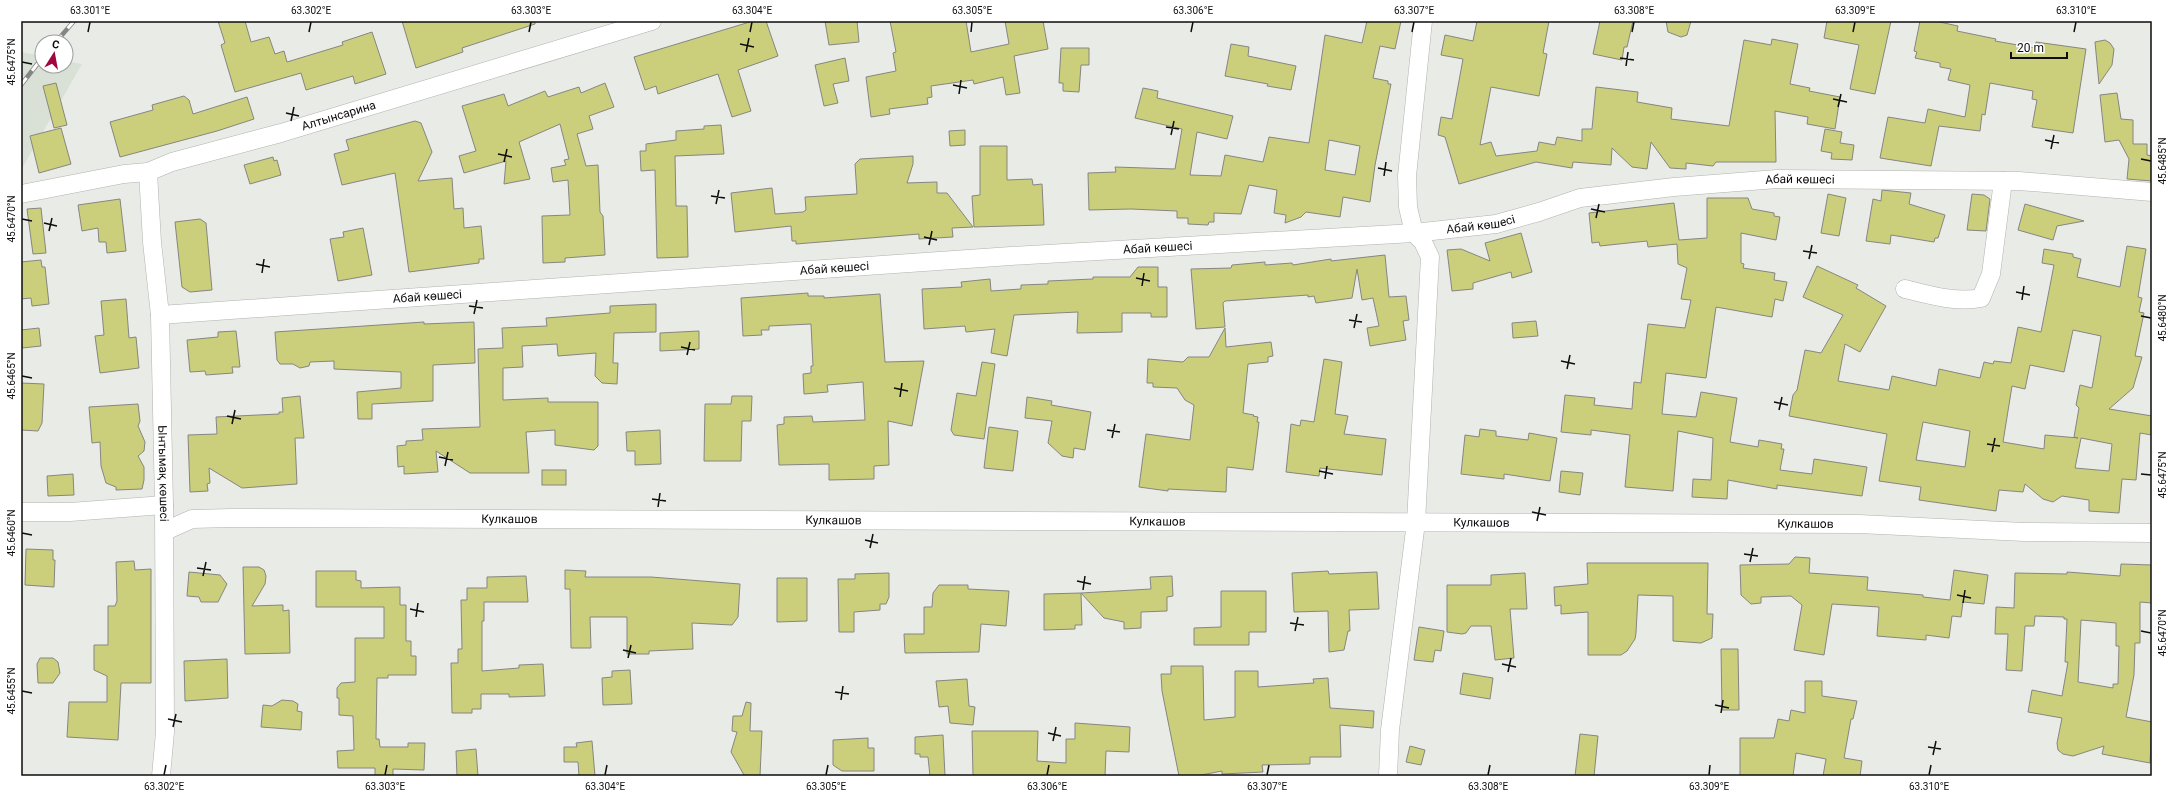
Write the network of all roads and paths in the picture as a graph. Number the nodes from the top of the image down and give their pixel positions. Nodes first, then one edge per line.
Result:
1 (652, 21) edge
2 (1423, 21) edge
3 (148, 172) junction
4 (2003, 181) junction
5 (2152, 192) edge
6 (21, 194) edge
7 (1414, 233) junction
8 (1905, 289) dead end
9 (160, 315) junction
10 (164, 505) junction
11 (21, 512) edge
12 (1416, 522) junction
13 (165, 531) junction
14 (2152, 533) edge
15 (162, 776) edge
16 (1388, 776) edge

1 - 3 street, Алтынсарина
2 - 7 street
3 - 6 street, Алтынсарина
3 - 9 street, Ынтымақ көшесі
4 - 5 street, Абай көшесі
4 - 7 street, Абай көшесі
4 - 8 street
7 - 9 street, Абай көшесі
7 - 12 street
9 - 10 street, Ынтымақ көшесі
10 - 11 street
10 - 13 street, Ынтымақ көшесі
12 - 13 street, Кулкашов
12 - 14 street, Кулкашов
12 - 16 street
13 - 15 street, Ынтымақ көшесі

